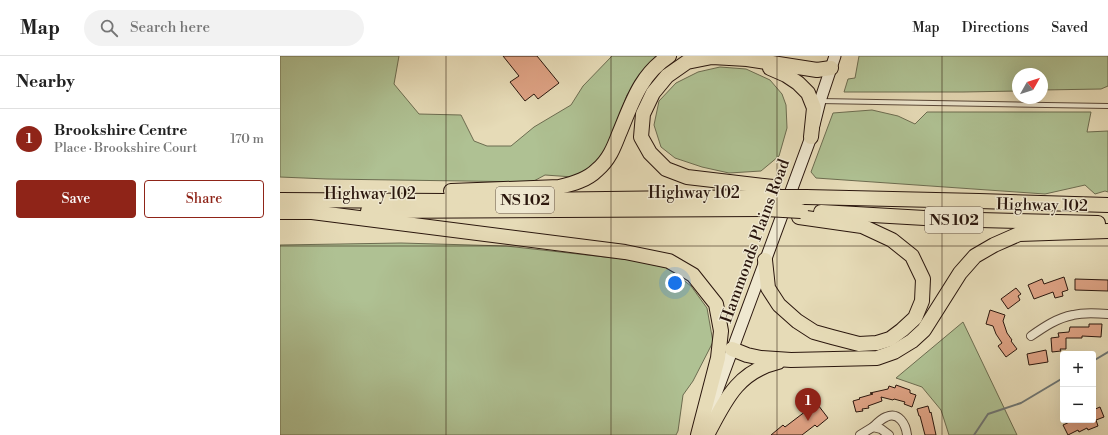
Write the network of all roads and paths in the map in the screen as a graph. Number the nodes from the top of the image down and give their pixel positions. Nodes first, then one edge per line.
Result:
1 (669, 56) edge
2 (789, 56) edge
3 (747, 59) junction
4 (833, 62) edge
5 (820, 101) junction
6 (1108, 106) edge
7 (811, 137) junction
8 (280, 199) edge
9 (768, 202) junction
10 (1108, 206) edge
11 (280, 212) edge
12 (312, 212) junction
13 (800, 214) junction
14 (1108, 223) edge
15 (1108, 231) edge
16 (765, 260) junction
17 (1108, 314) edge
18 (1031, 336) dead end
19 (732, 349) junction
20 (790, 360) junction
21 (873, 426) junction
22 (698, 435) edge
23 (701, 435) edge
24 (707, 435) edge
25 (860, 435) edge
26 (889, 435) edge
27 (907, 435) edge

1 - 8 highway
2 - 4 highway
3 - 4 highway
3 - 7 highway
3 - 9 highway
4 - 5 main road, Hammonds Plains Road
5 - 6 lane
5 - 7 main road, Hammonds Plains Road
7 - 16 main road, Hammonds Plains Road
8 - 9 highway, Highway 102 / NS 102
9 - 10 highway, Highway 102 / NS 102, bridge
9 - 12 highway, Highway 102 / NS 102
9 - 13 highway, Highway 102 / NS 102, bridge
11 - 12 highway, Highway 102 / NS 102
12 - 22 highway
13 - 14 highway, Highway 102 / NS 102
13 - 16 highway
15 - 20 highway
16 - 19 main road, Hammonds Plains Road
17 - 18 street
19 - 20 highway
19 - 23 main road, Hammonds Plains Road
20 - 24 highway
21 - 25 street
21 - 26 street
21 - 27 street

